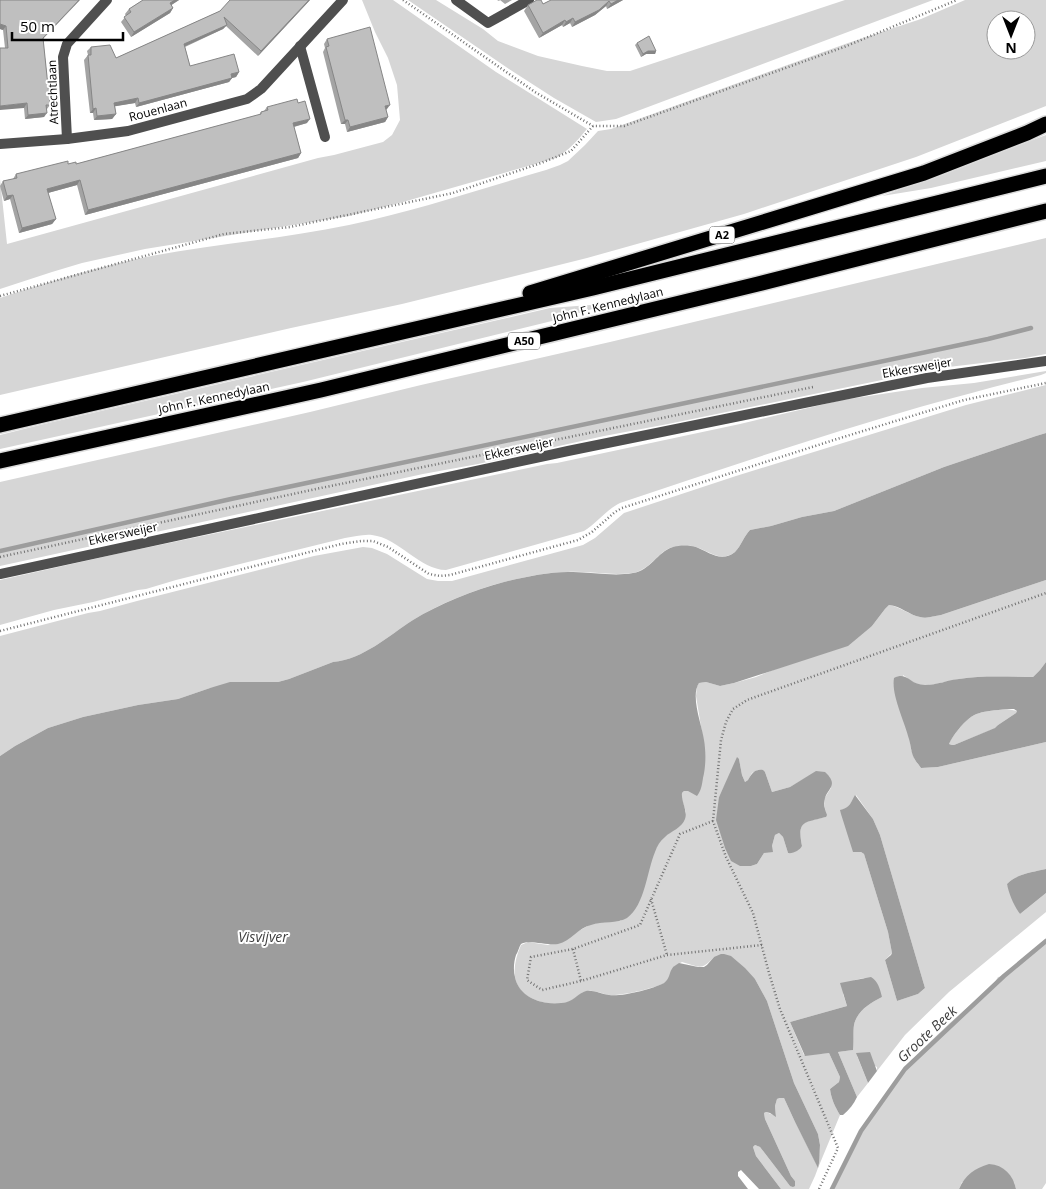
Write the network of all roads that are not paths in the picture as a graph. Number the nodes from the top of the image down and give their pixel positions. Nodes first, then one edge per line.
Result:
1 (107, 0) edge
2 (343, 0) edge
3 (456, 0) edge
4 (529, 0) edge
5 (300, 46) junction
6 (1046, 124) edge
7 (325, 137) dead end
8 (67, 139) junction
9 (0, 144) edge
10 (1046, 176) edge
11 (1046, 211) edge
12 (394, 335) junction
13 (1046, 361) edge
14 (0, 425) edge
15 (0, 461) edge
16 (0, 574) edge

1 - 8 street, Atrechtlaan
2 - 5 street, Rouenlaan
3 - 4 street
5 - 7 street
5 - 8 street, Rouenlaan
6 - 12 highway, A2
8 - 9 street, Rouenlaan
10 - 12 highway, John F. Kennedylaan
11 - 15 highway, John F. Kennedylaan / A50
12 - 14 highway, John F. Kennedylaan
13 - 16 street, Ekkersweijer

